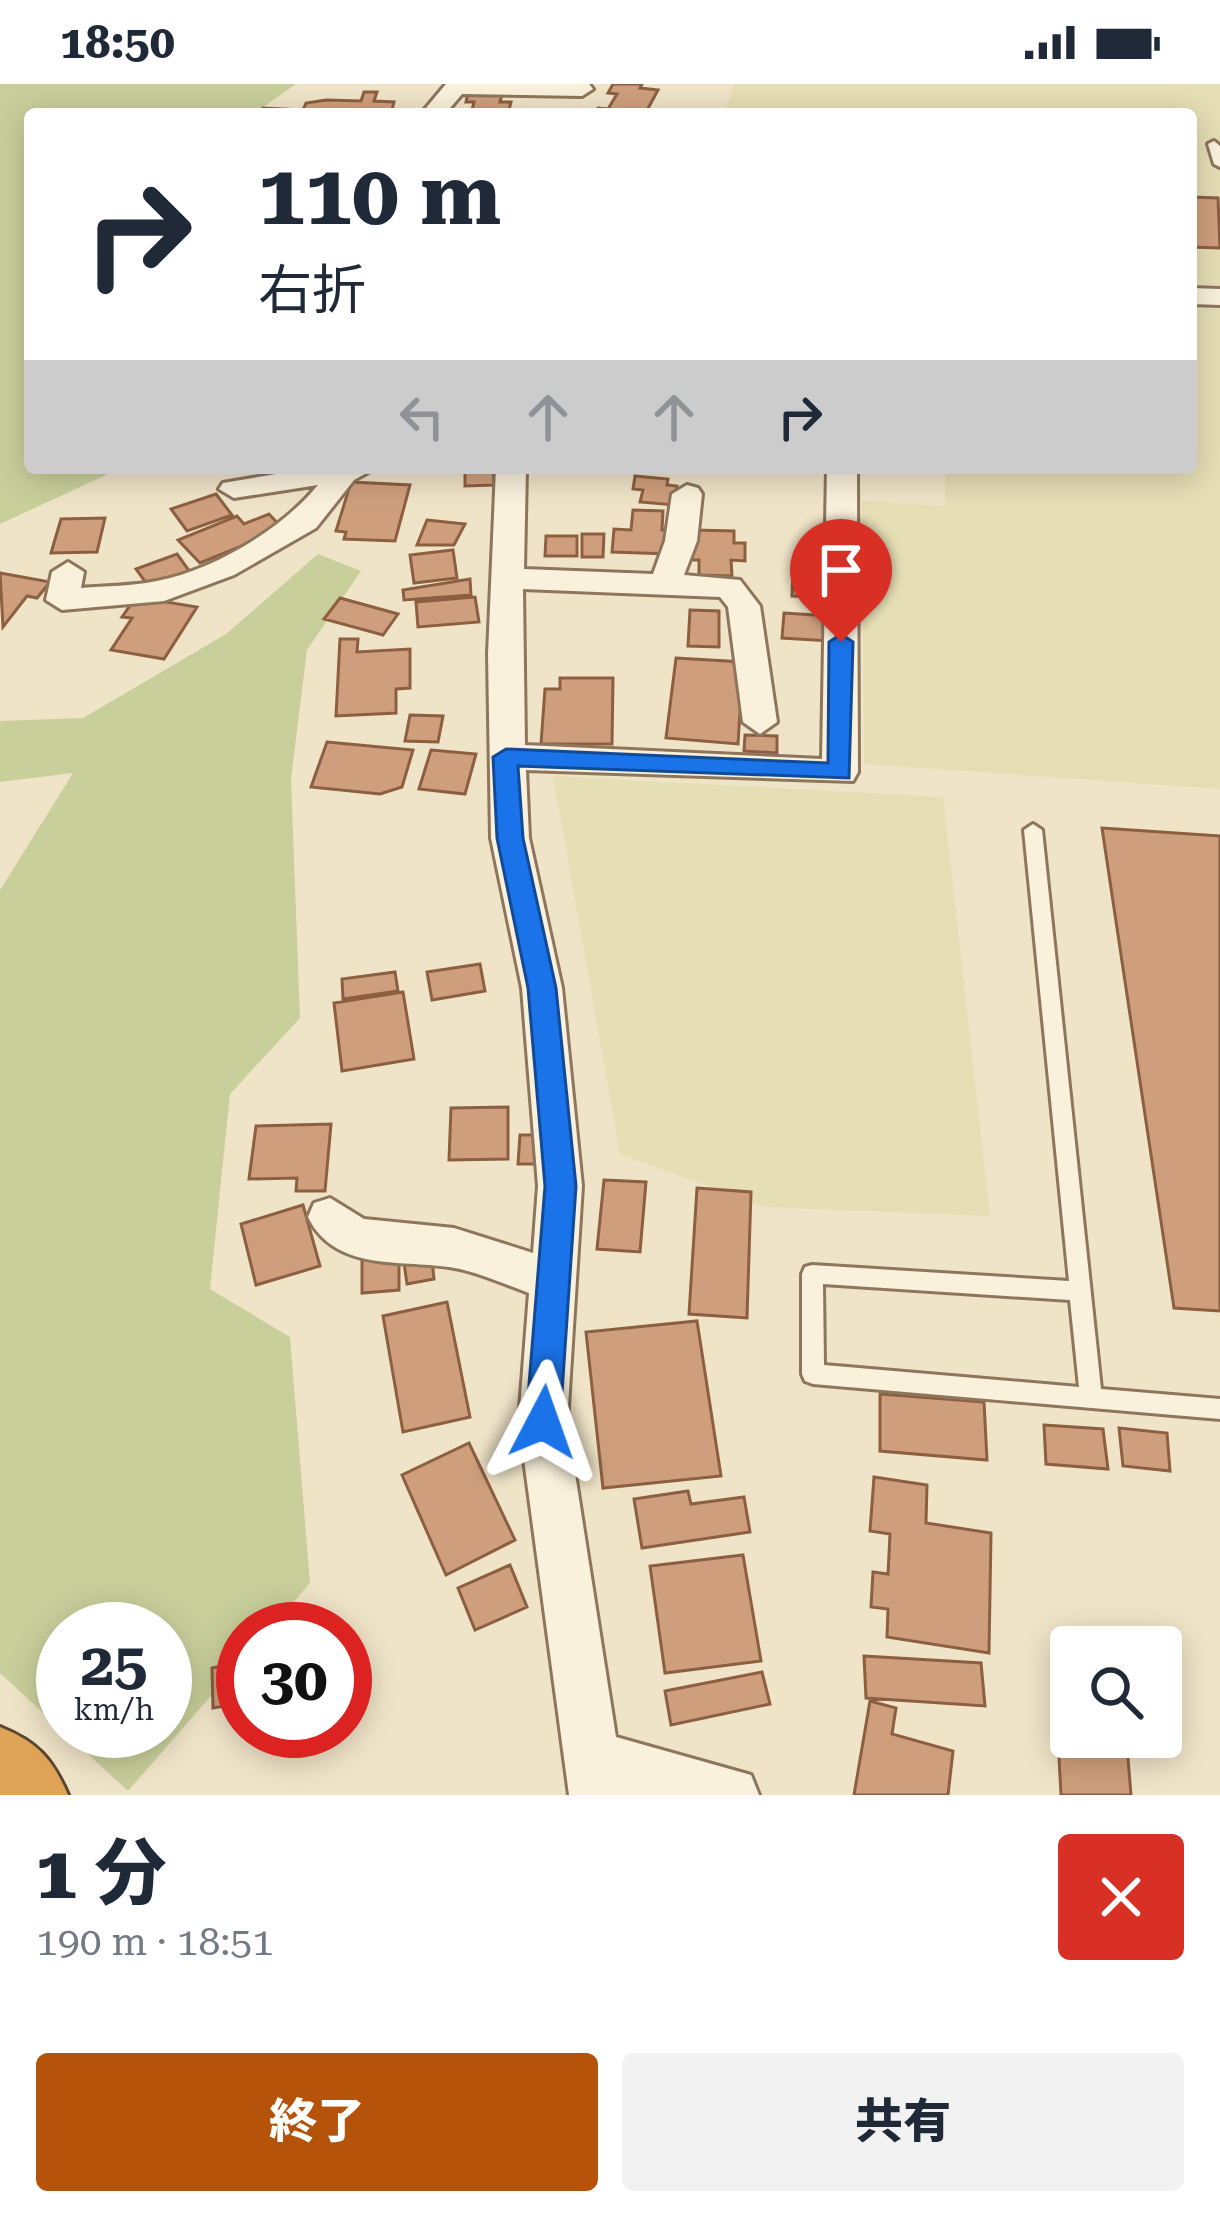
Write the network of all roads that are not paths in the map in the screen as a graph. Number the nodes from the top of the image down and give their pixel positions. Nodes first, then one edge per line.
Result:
1 (584, 87) edge
2 (437, 108) edge
3 (1214, 144) dead end
4 (1220, 164) edge
5 (330, 474) edge
6 (352, 474) edge
7 (511, 474) edge
8 (842, 474) edge
9 (234, 489) dead end
10 (687, 494) dead end
11 (68, 572) dead end
12 (507, 578) junction
13 (665, 584) junction
14 (760, 722) dead end
15 (506, 757) junction
16 (1033, 830) dead end
17 (330, 1217) dead end
18 (553, 1280) junction
19 (1080, 1291) junction
20 (1091, 1398) junction
21 (1220, 1409) edge
22 (0, 1773) edge
23 (596, 1777) edge
24 (21, 1795) edge
25 (731, 1795) edge

1 - 2 street
3 - 4 lane
5 - 9 street
6 - 11 street
7 - 12 street
8 - 15 street
10 - 13 street
12 - 13 street
12 - 15 street
13 - 14 street
15 - 18 street
16 - 19 lane
17 - 18 street
18 - 23 street
19 - 20 lane
19 - 20 lane
20 - 21 lane
22 - 24 highway
23 - 25 street

